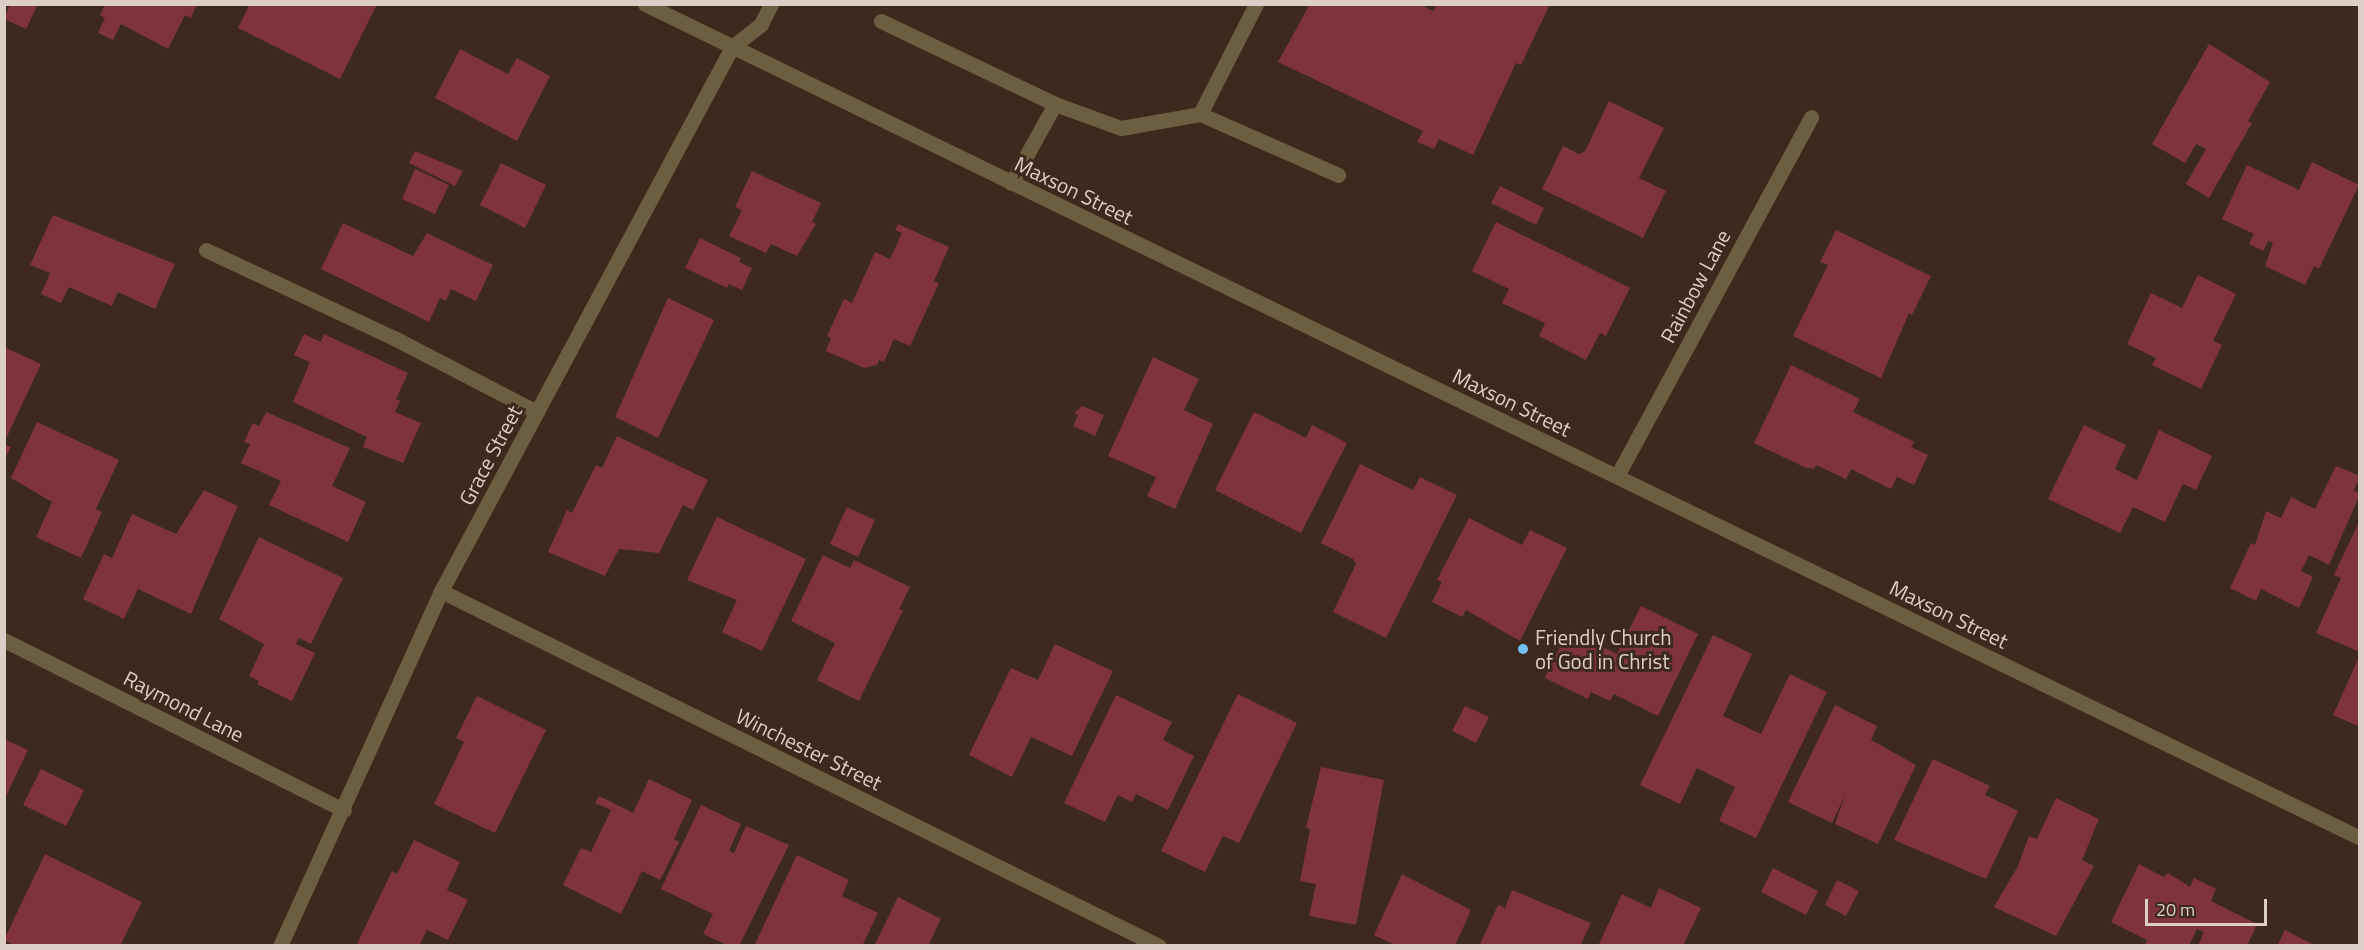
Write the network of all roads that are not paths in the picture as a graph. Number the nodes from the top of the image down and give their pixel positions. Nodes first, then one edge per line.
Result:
1 (645, 4) edge
2 (771, 4) edge
3 (1256, 4) edge
4 (881, 21) dead end
5 (732, 47) junction
6 (1055, 104) junction
7 (1200, 114) junction
8 (1810, 117) dead end
9 (1338, 175) dead end
10 (1011, 183) junction
11 (206, 250) dead end
12 (537, 412) junction
13 (1617, 476) junction
14 (441, 591) junction
15 (4, 640) edge
16 (344, 810) junction
17 (2360, 838) edge
18 (280, 945) edge
19 (1159, 945) edge

1 - 5 street, Maxson Street
2 - 5 street, Grace Street
3 - 7 street
4 - 6 street
5 - 10 street, Maxson Street
5 - 12 street, Grace Street
6 - 7 street
6 - 10 street
7 - 9 street
8 - 13 street, Rainbow Lane
10 - 13 street, Maxson Street
11 - 12 street
12 - 14 street, Grace Street
13 - 17 street, Maxson Street
14 - 16 street, Grace Street
14 - 19 street, Winchester Street
15 - 16 street, Raymond Lane
16 - 18 street, Grace Street

